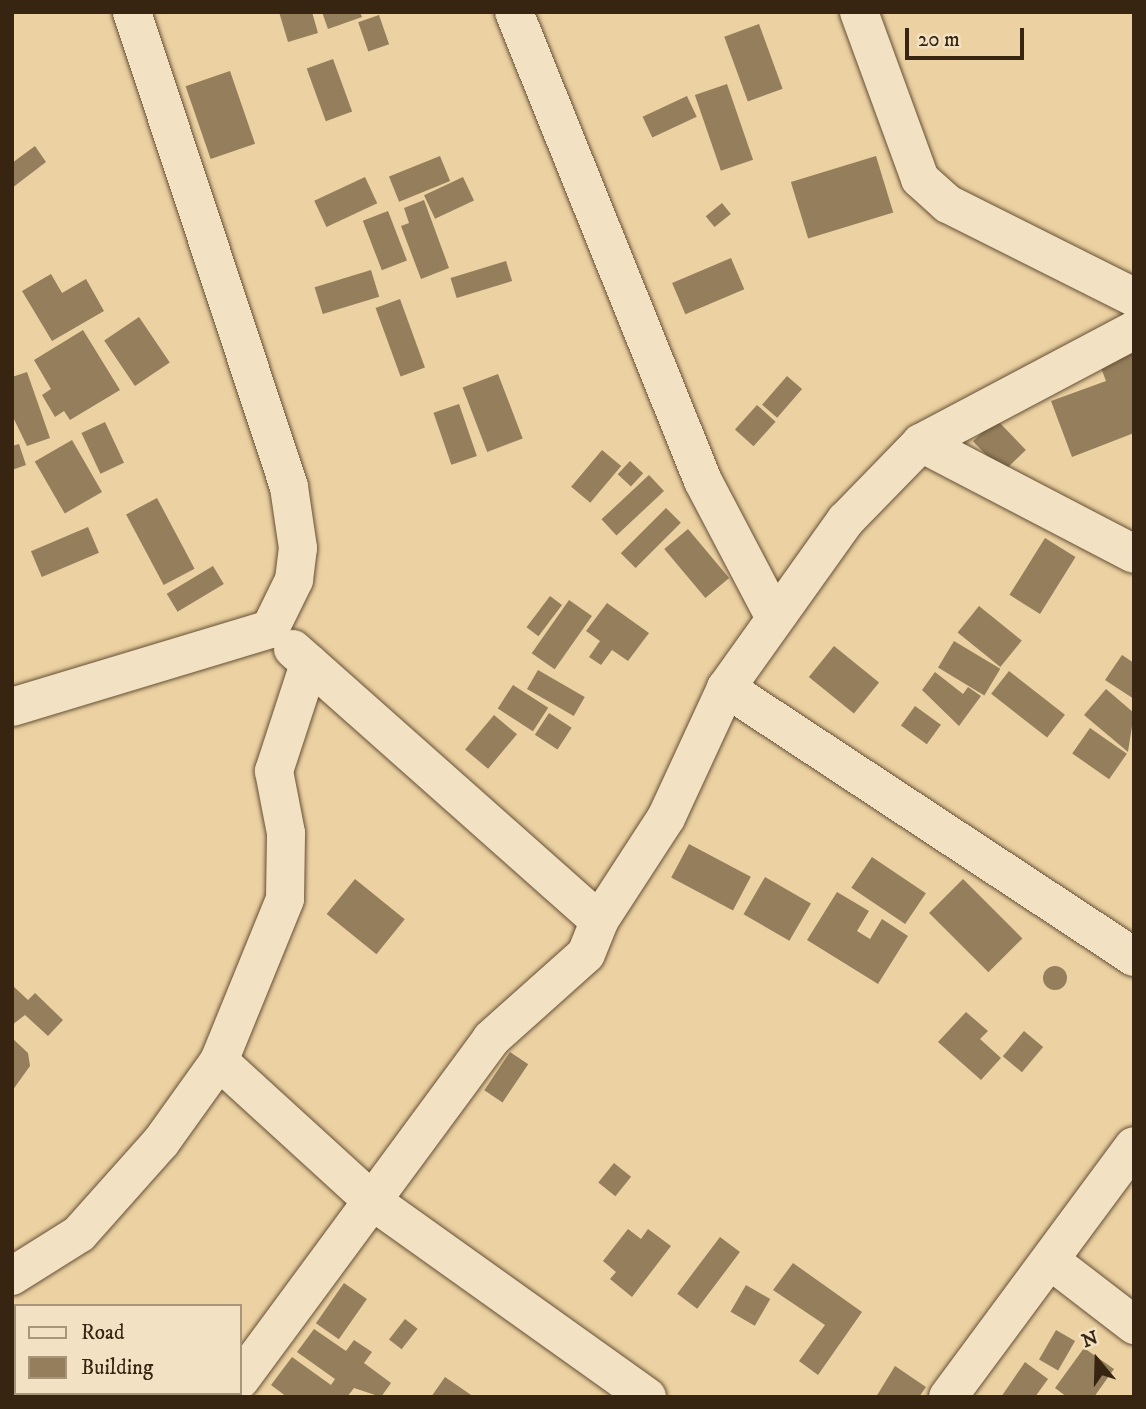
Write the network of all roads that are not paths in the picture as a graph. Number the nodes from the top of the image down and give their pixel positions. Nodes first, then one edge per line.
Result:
1 (132, 12) edge
2 (514, 12) edge
3 (859, 12) edge
4 (1134, 297) edge
5 (1134, 330) edge
6 (921, 443) junction
7 (1134, 554) edge
8 (774, 616) junction
9 (270, 629) junction
10 (309, 664) junction
11 (726, 688) junction
12 (12, 707) edge
13 (599, 921) junction
14 (1134, 957) edge
15 (219, 1061) junction
16 (1134, 1146) edge
17 (371, 1200) junction
18 (1051, 1261) junction
19 (12, 1276) edge
20 (1134, 1325) edge
21 (242, 1377) edge
22 (647, 1397) edge
23 (948, 1397) edge

1 - 9 street
2 - 8 street
3 - 4 street
5 - 6 street
6 - 7 street
6 - 8 street
8 - 11 street
9 - 10 street
9 - 12 street
10 - 13 street
10 - 15 street
11 - 13 street
11 - 14 street
13 - 17 street
15 - 17 street
15 - 19 street
16 - 18 street
17 - 21 street
17 - 22 street
18 - 20 street
18 - 23 street

